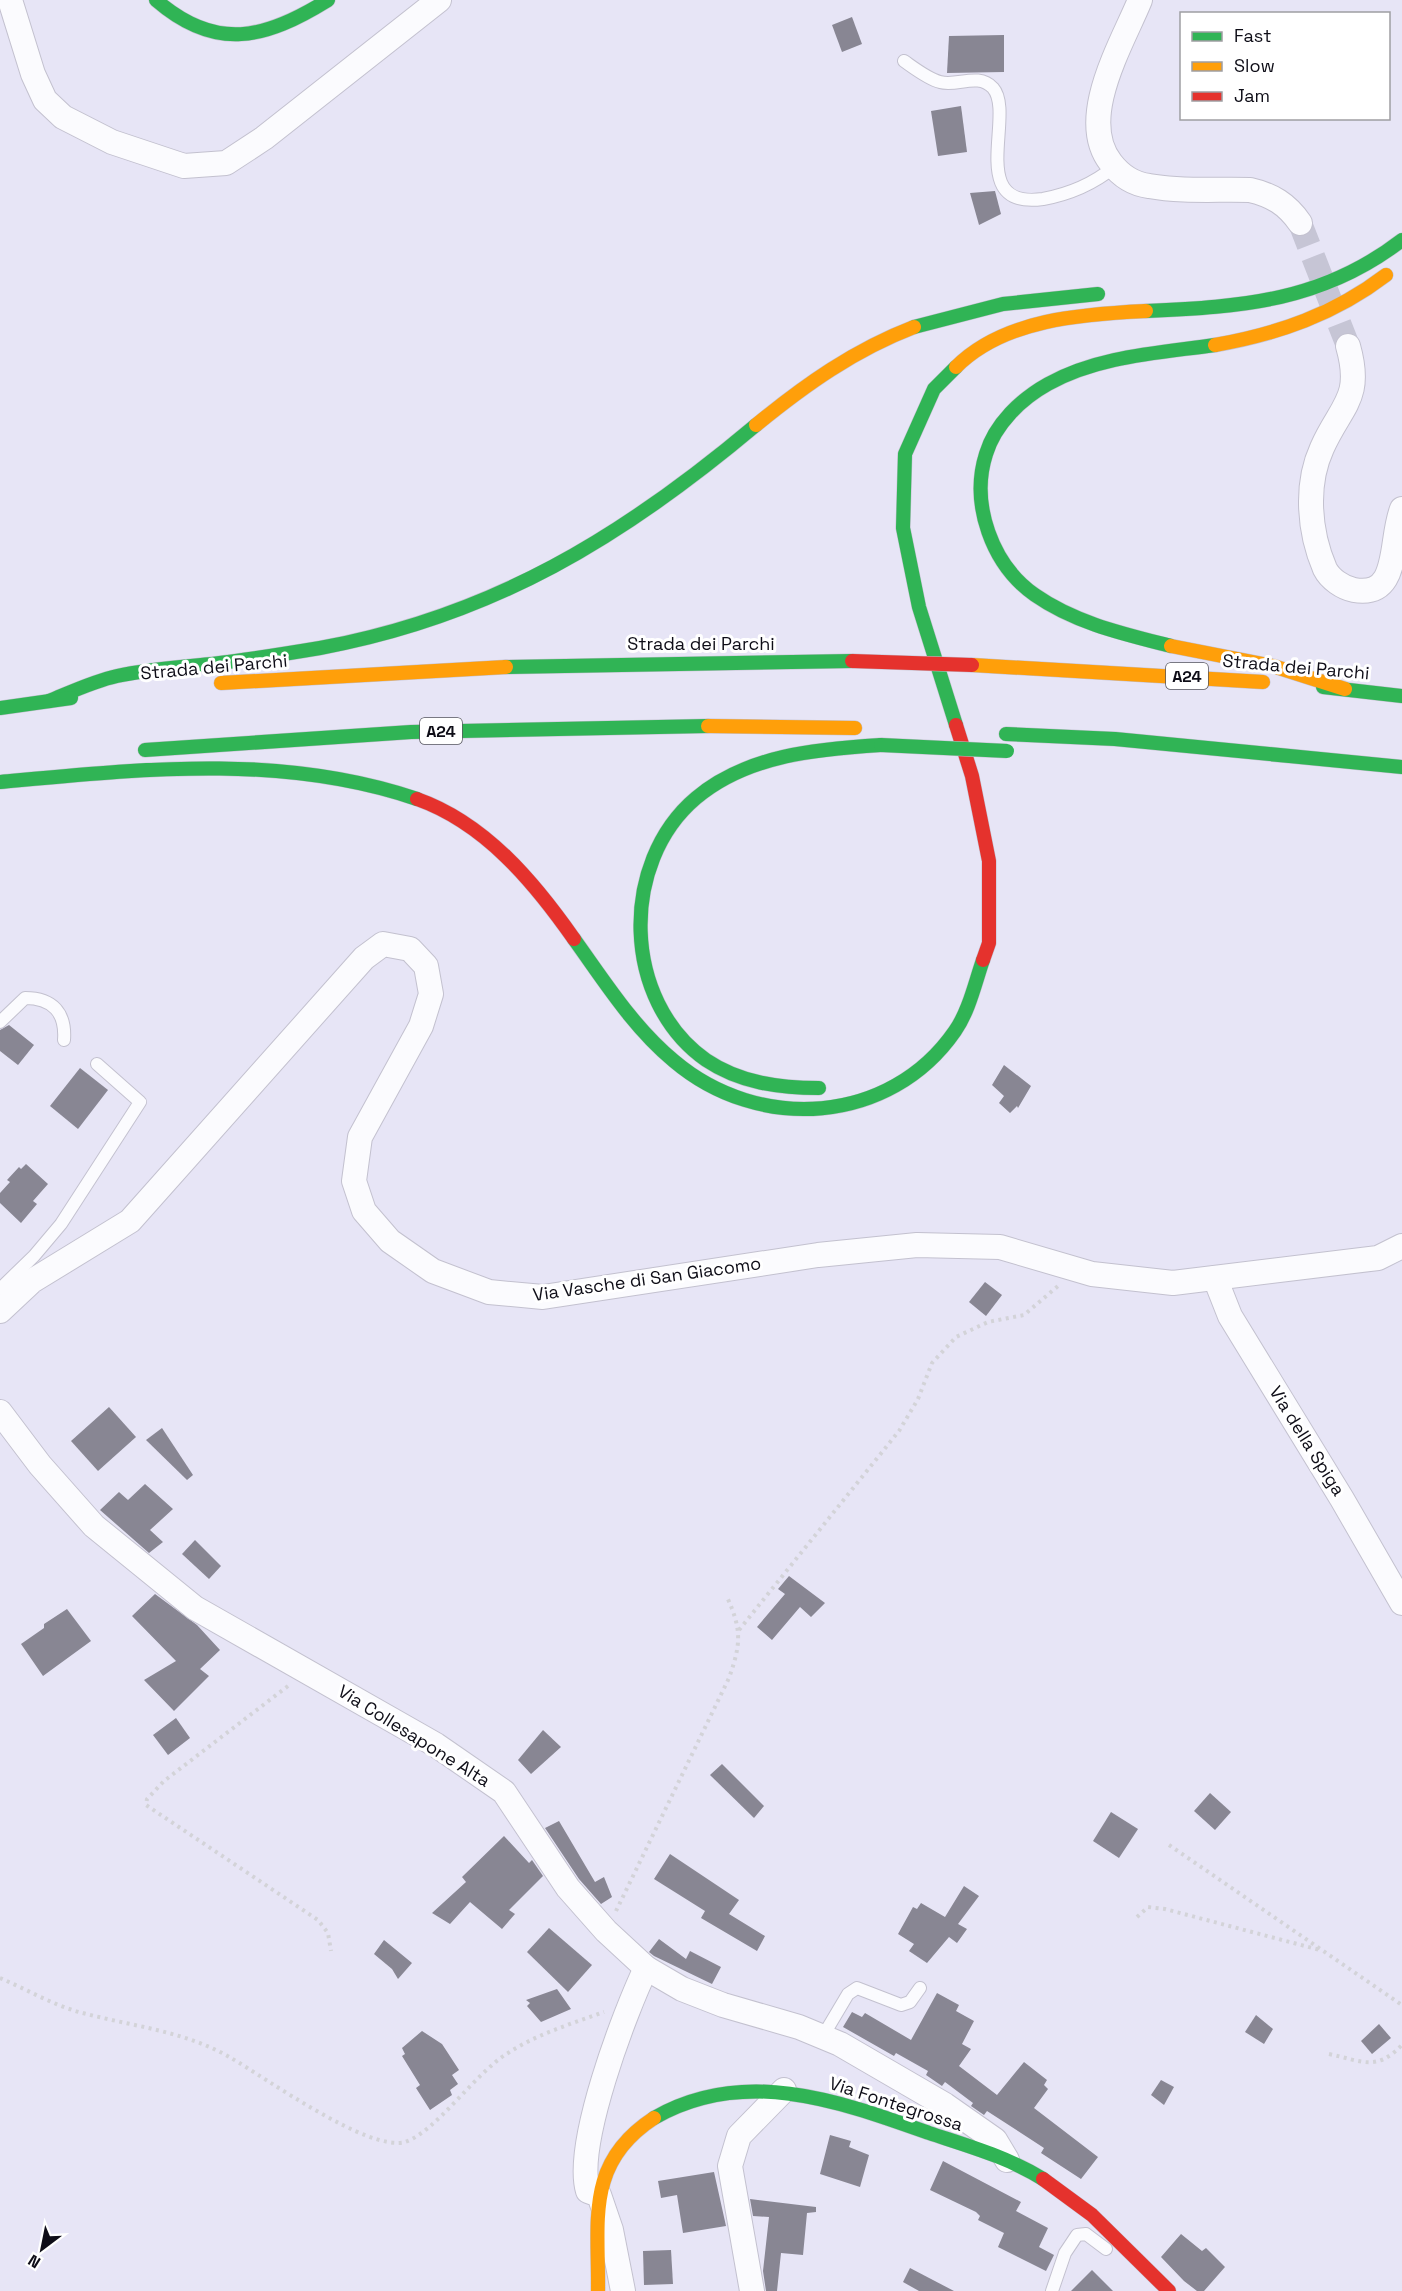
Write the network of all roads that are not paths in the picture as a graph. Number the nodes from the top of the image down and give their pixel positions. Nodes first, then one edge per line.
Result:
1 (10, 0) edge
2 (156, 0) edge
3 (328, 0) edge
4 (439, 0) edge
5 (1140, 0) edge
6 (904, 61) dead end
7 (1114, 167) junction
8 (1300, 223) tunnel mouth
9 (1402, 240) edge
10 (1397, 266) dead end
11 (1113, 293) dead end
12 (1064, 297) junction
13 (980, 324) dead end
14 (1348, 346) tunnel mouth
15 (1402, 509) edge
16 (913, 650) dead end
17 (922, 683) dead end
18 (211, 684) dead end
19 (1345, 689) junction
20 (107, 694) dead end
21 (1402, 696) edge
22 (49, 700) junction
23 (0, 708) edge
24 (872, 729) dead end
25 (973, 733) dead end
26 (1001, 734) dead end
27 (1115, 740) junction
28 (125, 752) dead end
29 (944, 760) dead end
30 (1402, 767) edge
31 (0, 782) edge
32 (0, 1022) edge
33 (64, 1040) dead end
34 (97, 1064) dead end
35 (833, 1087) dead end
36 (1402, 1246) edge
37 (1215, 1278) junction
38 (0, 1289) edge
39 (0, 1311) edge
40 (0, 1412) edge
41 (1402, 1603) edge
42 (646, 1968) junction
43 (920, 1988) dead end
44 (823, 2036) junction
45 (784, 2090) junction
46 (1007, 2160) junction
47 (599, 2195) junction
48 (1158, 2280) junction
49 (598, 2291) edge
50 (623, 2291) edge
51 (752, 2291) edge
52 (1052, 2291) edge
53 (1169, 2291) edge

1 - 4 street
2 - 3 main road
5 - 7 street
6 - 7 lane
7 - 8 street
9 - 31 main road
10 - 19 main road
11 - 12 main road
12 - 13 main road
12 - 22 main road
14 - 15 street
16 - 17 main road
18 - 19 main road, Strada dei Parchi / A24, bridge
19 - 21 main road, Strada dei Parchi / A24
20 - 22 main road
22 - 23 main road
24 - 28 main road, A24
25 - 29 main road
26 - 27 main road
27 - 30 main road
27 - 35 main road, bridge
32 - 33 lane
34 - 38 lane
36 - 37 street, Via Vasche di San Giacomo
37 - 39 street, Via Vasche di San Giacomo
37 - 41 street, Via della Spiga
40 - 42 street, Via Collesapone Alta
42 - 44 street, Via Collesapone Alta
42 - 47 street
43 - 44 lane
44 - 46 street, Via Collesapone Alta
45 - 46 main road, Via Fontegrossa
45 - 47 main road, Via Fontegrossa
45 - 51 street
46 - 48 main road, Via Fontegrossa
47 - 49 main road, Via Fontegrossa
47 - 50 street
48 - 52 lane
48 - 53 main road, Via Fontegrossa

